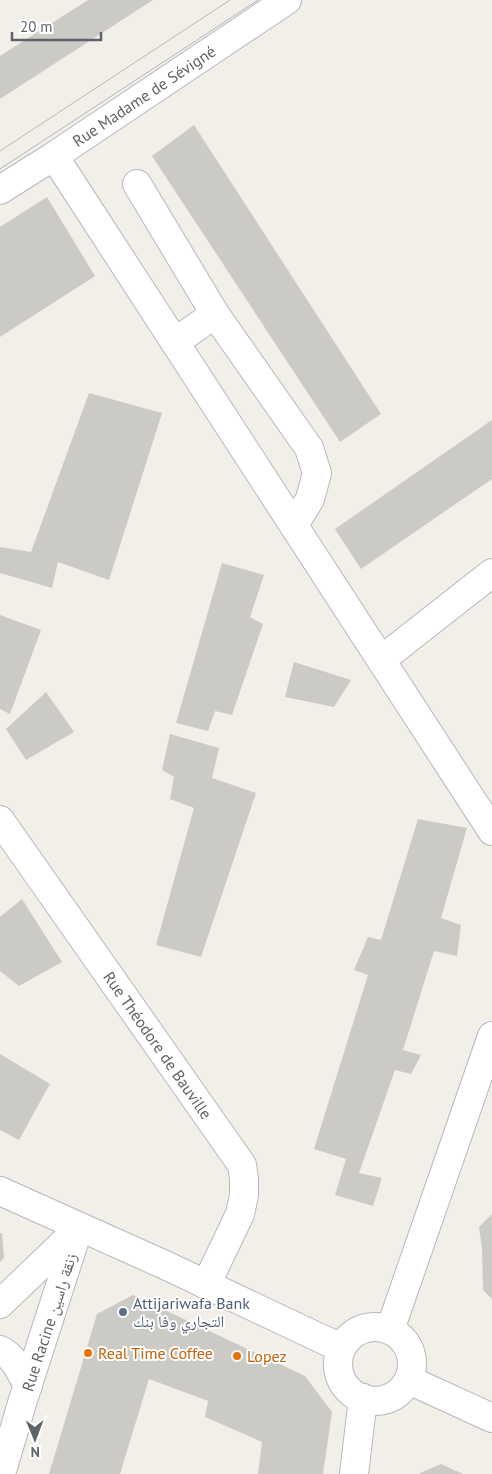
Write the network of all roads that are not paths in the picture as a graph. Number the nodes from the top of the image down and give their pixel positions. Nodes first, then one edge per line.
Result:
1 (287, 0) edge
2 (54, 156) junction
3 (137, 184) dead end
4 (0, 190) edge
5 (215, 314) junction
6 (175, 342) junction
7 (294, 525) junction
8 (492, 573) edge
9 (381, 660) junction
10 (0, 820) edge
11 (492, 831) edge
12 (492, 1036) edge
13 (0, 1191) edge
14 (79, 1227) junction
15 (206, 1285) junction
16 (0, 1304) edge
17 (390, 1330) junction
18 (342, 1348) junction
19 (0, 1350) edge
20 (408, 1380) junction
21 (28, 1386) junction
22 (363, 1398) junction
23 (492, 1418) edge
24 (1, 1474) edge
25 (354, 1474) edge

1 - 2 street, Rue Madame de Sévigné
2 - 4 street, Rue Madame de Sévigné
2 - 6 street
3 - 5 street
5 - 6 street
5 - 7 street
6 - 7 street
7 - 9 street
8 - 9 street
9 - 11 street
10 - 15 street, Rue Théodore de Bauville
12 - 17 street
13 - 14 street
14 - 15 street
14 - 16 street
14 - 21 street, Rue Racine زنقة راسين
15 - 18 street
17 - 18 street
17 - 20 street
18 - 22 street
19 - 21 street
20 - 22 street
20 - 23 street
21 - 24 street, Rue Racine زنقة راسين
22 - 25 street

